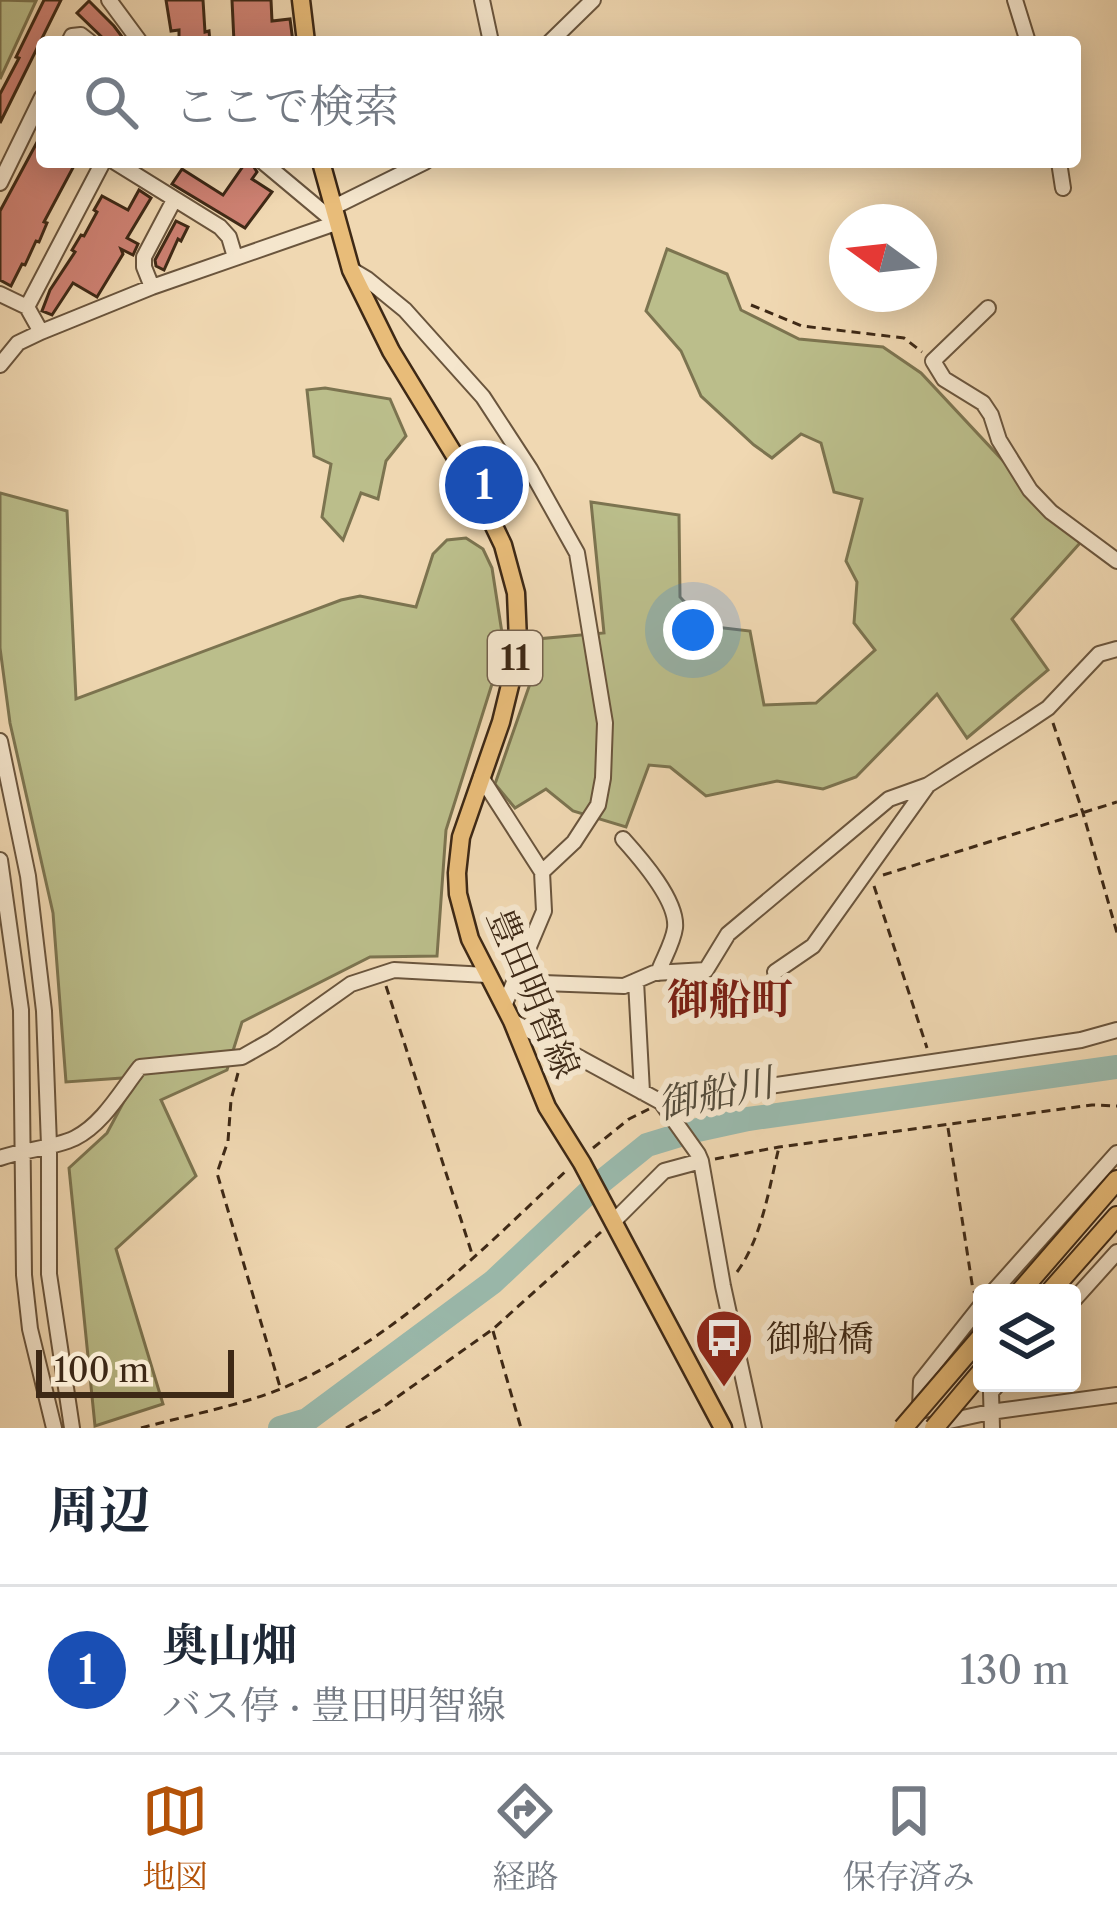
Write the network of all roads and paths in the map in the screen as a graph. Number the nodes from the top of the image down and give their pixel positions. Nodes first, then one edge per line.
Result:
1 (109, 0) edge
2 (301, 0) edge
3 (482, 0) edge
4 (593, 0) edge
5 (1015, 0) edge
6 (136, 36) edge
7 (305, 36) edge
8 (489, 36) edge
9 (556, 36) edge
10 (1026, 36) edge
11 (36, 109) edge
12 (100, 168) edge
13 (124, 168) edge
14 (271, 168) edge
15 (322, 168) edge
16 (415, 168) edge
17 (1060, 168) edge
18 (0, 183) edge
19 (1063, 188) dead end
20 (174, 200) junction
21 (334, 215) junction
22 (235, 257) junction
23 (351, 270) junction
24 (152, 286) junction
25 (0, 293) edge
26 (751, 304) dead end
27 (27, 307) junction
28 (988, 308) dead end
29 (41, 332) junction
30 (933, 361) junction
31 (0, 364) edge
32 (1117, 562) edge
33 (1117, 649) edge
34 (1048, 708) junction
35 (0, 741) edge
36 (481, 778) junction
37 (928, 785) junction
38 (1117, 802) edge
39 (1083, 813) junction
40 (623, 839) dead end
41 (0, 860) edge
42 (542, 872) junction
43 (1117, 933) edge
44 (775, 972) dead end
45 (658, 973) junction
46 (382, 974) junction
47 (487, 975) junction
48 (636, 981) junction
49 (516, 982) junction
50 (508, 1013) junction
51 (1117, 1030) edge
52 (242, 1057) junction
53 (931, 1061) junction
54 (642, 1091) junction
55 (662, 1102) junction
56 (1117, 1106) edge
57 (948, 1126) junction
58 (49, 1145) junction
59 (779, 1147) junction
60 (21, 1150) junction
61 (1117, 1153) edge
62 (699, 1158) junction
63 (0, 1159) edge
64 (580, 1161) junction
65 (1117, 1180) edge
66 (1117, 1216) edge
67 (613, 1222) junction
68 (1117, 1252) edge
69 (474, 1258) junction
70 (1000, 1284) edge
71 (1027, 1284) edge
72 (1057, 1284) edge
73 (723, 1286) junction
74 (973, 1290) edge
75 (1081, 1292) edge
76 (973, 1315) edge
77 (493, 1329) junction
78 (973, 1346) edge
79 (973, 1382) edge
80 (280, 1389) junction
81 (1117, 1395) edge
82 (991, 1420) edge
83 (54, 1428) edge
84 (72, 1428) edge
85 (141, 1428) edge
86 (346, 1428) edge
87 (521, 1428) edge
88 (723, 1428) edge
89 (754, 1428) edge
90 (903, 1428) edge
91 (919, 1428) edge
92 (934, 1428) edge

1 - 6 street
2 - 7 main road
3 - 8 street
4 - 9 street
5 - 10 street
11 - 18 street
12 - 27 street
13 - 20 street
14 - 21 street
15 - 21 main road, 豊田明智線 / 11
16 - 21 street
17 - 19 street
20 - 22 street
20 - 24 street
21 - 22 street
21 - 23 main road, 豊田明智線 / 11
22 - 24 street
23 - 36 main road, 豊田明智線 / 11
23 - 42 street
24 - 29 street
25 - 27 street
26 - 30 path
27 - 29 street
28 - 30 street
29 - 31 street
30 - 32 street
33 - 34 street
34 - 37 street
34 - 39 path
35 - 58 street
36 - 42 street
36 - 47 main road, 豊田明智線 / 11
37 - 44 street
37 - 45 street
38 - 39 path
39 - 43 path
39 - 53 path
40 - 45 street
41 - 60 street
42 - 49 street
45 - 48 street
46 - 47 street
46 - 52 street
46 - 69 path
47 - 50 main road, 豊田明智線 / 11
48 - 49 street
48 - 54 street
49 - 50 street
50 - 54 street
50 - 64 main road, 豊田明智線 / 11
51 - 53 street
52 - 58 street
52 - 80 path
53 - 55 street
54 - 55 street
55 - 62 street
55 - 64 path
56 - 57 path
57 - 59 path
57 - 74 path
58 - 60 street
58 - 84 street
59 - 62 path
59 - 73 path
60 - 63 street
60 - 83 street
61 - 70 street
62 - 67 street
62 - 73 street
64 - 67 main road, 豊田明智線 / 11
64 - 69 path
65 - 71 highway
66 - 72 highway
67 - 77 path
67 - 88 main road, 豊田明智線 / 11
68 - 75 street
69 - 80 path
73 - 89 street
76 - 91 street
77 - 86 path
77 - 87 path
78 - 90 highway, bridge
79 - 92 highway, bridge
80 - 85 path
81 - 82 street
82 - 91 street

